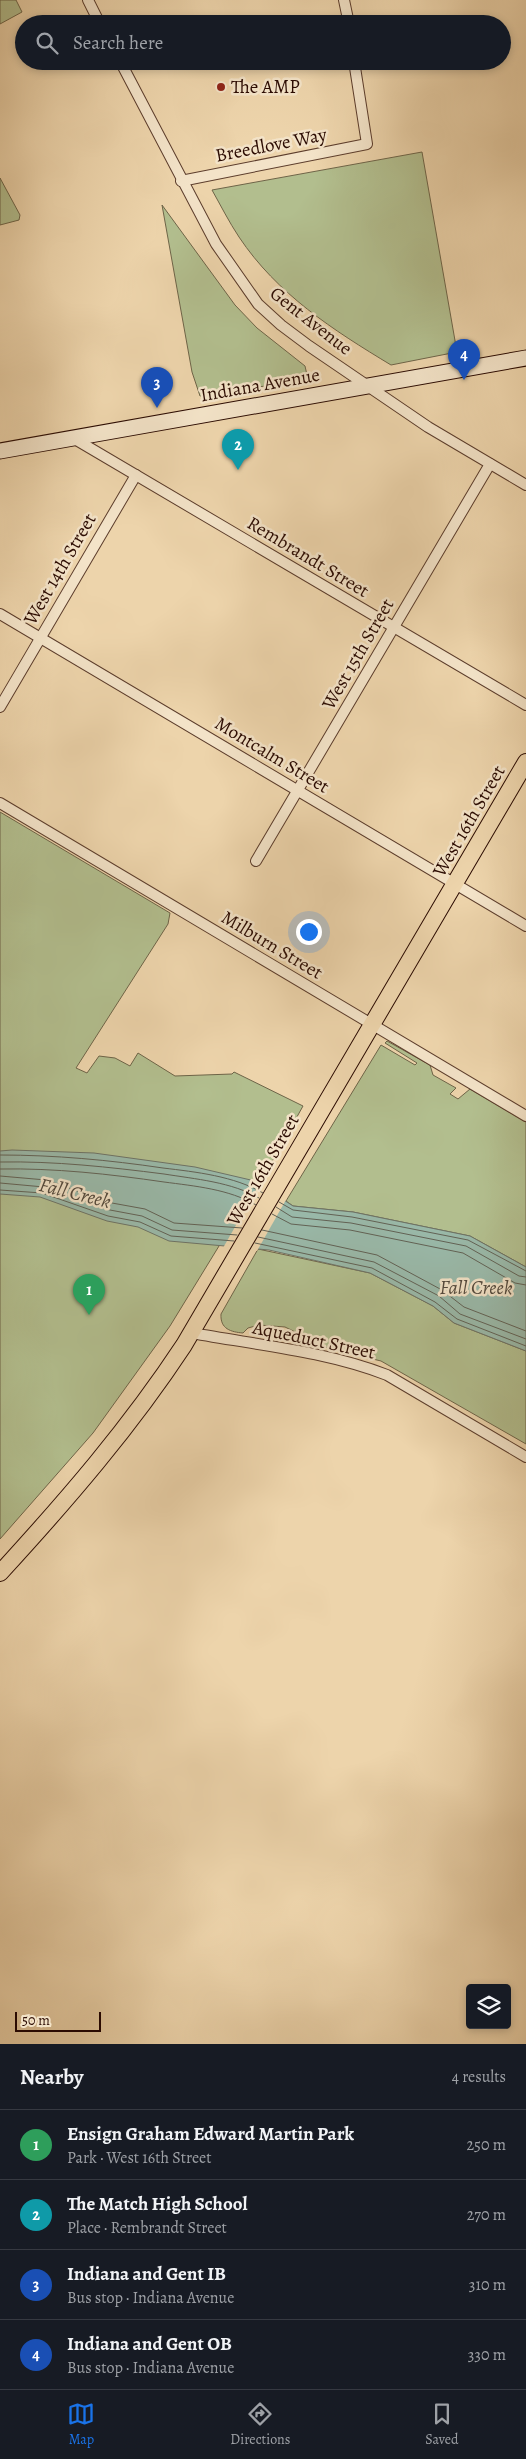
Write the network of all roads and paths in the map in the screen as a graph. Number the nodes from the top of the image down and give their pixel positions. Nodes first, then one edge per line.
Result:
1 (88, 0) edge
2 (344, 0) edge
3 (96, 15) edge
4 (347, 15) edge
5 (125, 70) edge
6 (355, 70) edge
7 (181, 181) junction
8 (526, 358) edge
9 (369, 386) junction
10 (73, 438) junction
11 (0, 451) edge
12 (490, 464) junction
13 (136, 475) junction
14 (526, 485) edge
15 (0, 614) edge
16 (393, 628) junction
17 (40, 638) junction
18 (526, 705) edge
19 (0, 707) edge
20 (526, 762) edge
21 (298, 790) junction
22 (0, 803) edge
23 (256, 861) dead end
24 (456, 884) junction
25 (526, 926) edge
26 (372, 1024) junction
27 (526, 1116) edge
28 (192, 1333) junction
29 (526, 1457) edge
30 (0, 1572) edge

1 - 3 street
2 - 4 street
5 - 7 street, Gent Avenue
6 - 7 street, Breedlove Way
7 - 9 street, Gent Avenue
8 - 9 main road, Indiana Avenue
9 - 10 main road, Indiana Avenue
9 - 12 street, Gent Avenue
10 - 11 main road, Indiana Avenue
10 - 13 street, Rembrandt Street
12 - 14 street, Gent Avenue
12 - 16 street, West 15th Street
13 - 16 street, Rembrandt Street
13 - 17 street, West 14th Street
15 - 17 street, Montcalm Street
16 - 18 street, Rembrandt Street
16 - 21 street, West 15th Street
17 - 19 street, West 14th Street
17 - 21 street, Montcalm Street
20 - 24 main road, West 16th Street
21 - 23 street, West 15th Street
21 - 24 street, Montcalm Street
22 - 26 street, Milburn Street
24 - 25 street, Montcalm Street
24 - 26 main road, West 16th Street
26 - 27 street, Milburn Street
26 - 28 main road, West 16th Street
28 - 29 street, Aqueduct Street
28 - 30 main road, West 16th Street

